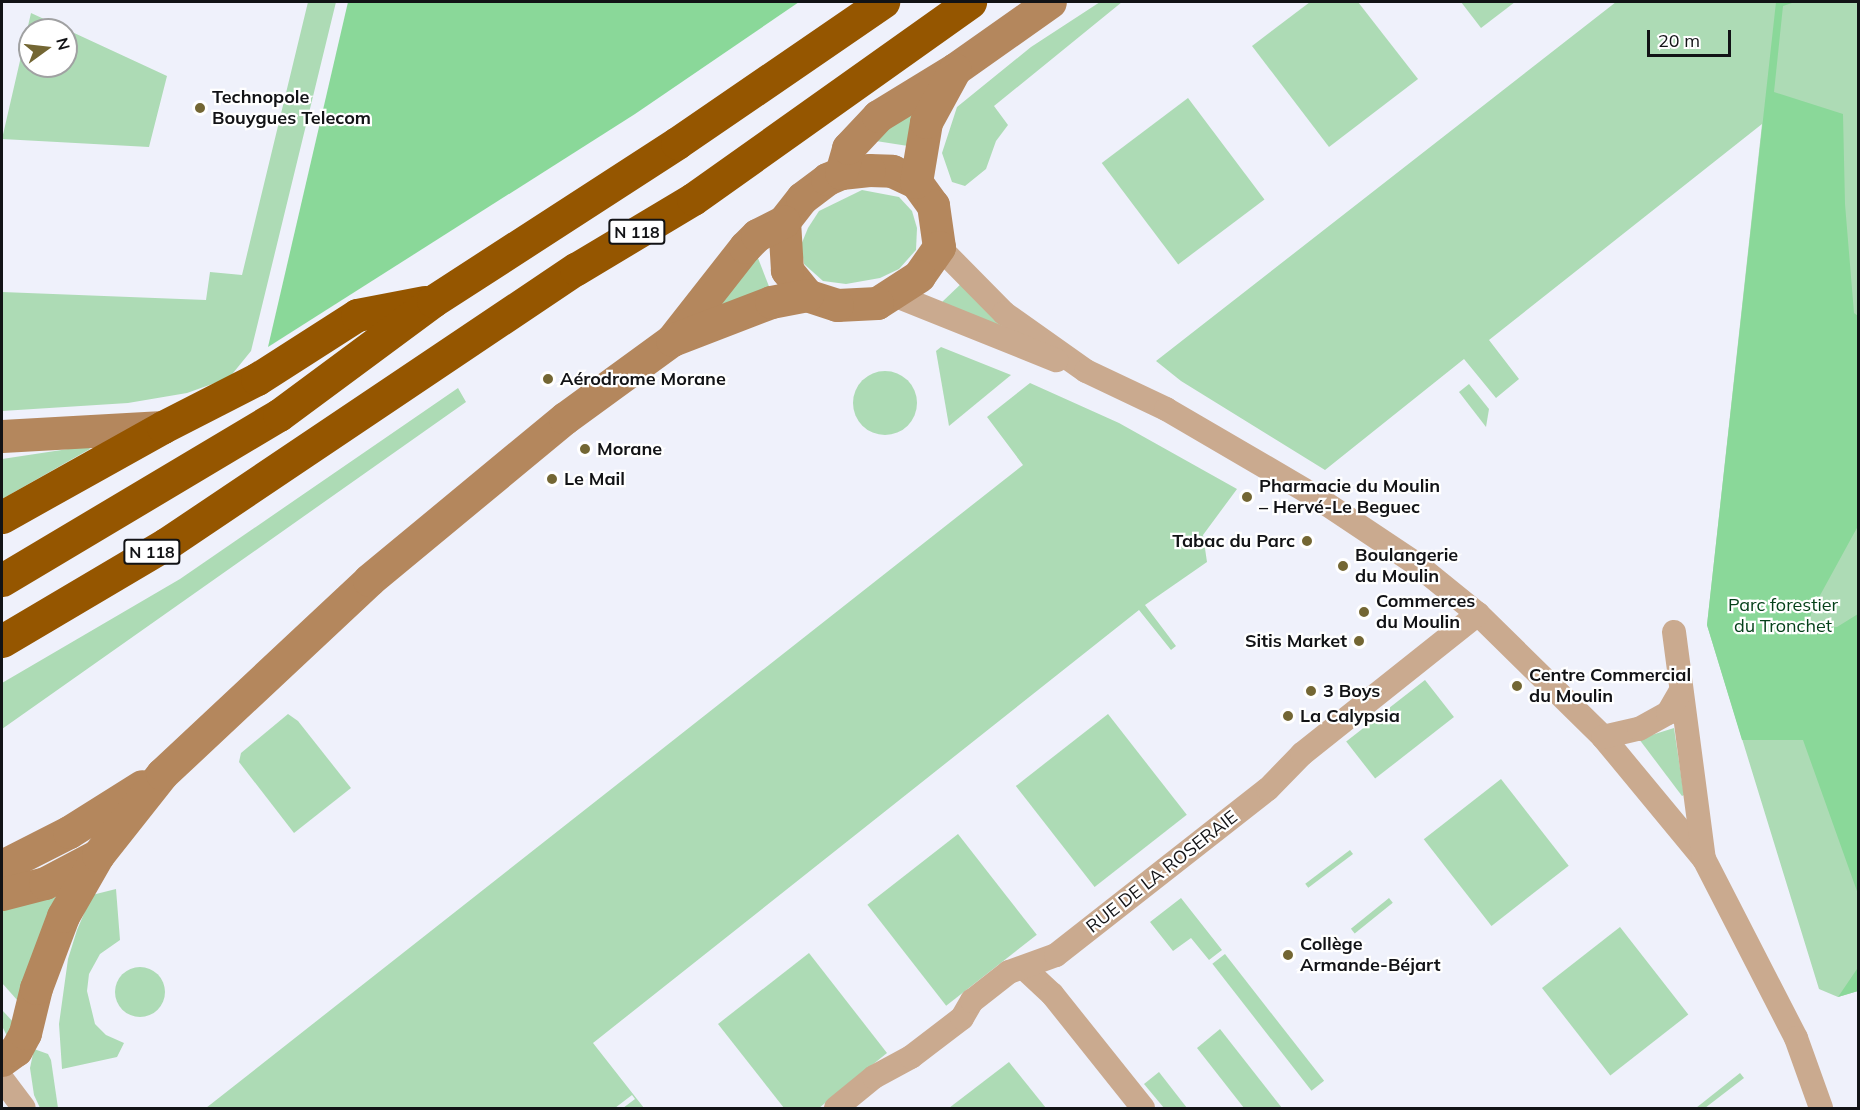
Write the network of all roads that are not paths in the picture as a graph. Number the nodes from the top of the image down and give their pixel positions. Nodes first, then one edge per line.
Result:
1 (883, 2) edge
2 (970, 2) edge
3 (1050, 2) edge
4 (955, 69) junction
5 (841, 173) junction
6 (916, 182) junction
7 (784, 221) junction
8 (939, 247) junction
9 (807, 295) junction
10 (894, 295) junction
11 (433, 301) junction
12 (672, 340) junction
13 (1086, 371) junction
14 (163, 426) junction
15 (2, 436) edge
16 (2, 518) edge
17 (2, 580) edge
18 (1478, 614) junction
19 (1674, 632) dead end
20 (2, 641) edge
21 (1679, 694) junction
22 (1604, 737) junction
23 (162, 774) junction
24 (98, 855) junction
25 (1704, 859) junction
26 (2, 866) edge
27 (2, 894) edge
28 (1025, 969) junction
29 (2, 1060) edge
30 (2, 1079) edge
31 (24, 1108) edge
32 (836, 1108) edge
33 (1143, 1108) edge
34 (1821, 1108) edge

1 - 11 highway, N 118
2 - 20 highway, N 118
3 - 4 street
4 - 5 street
4 - 6 street
5 - 6 street
5 - 7 street
6 - 8 street
7 - 9 street
7 - 12 street
8 - 10 street
8 - 13 street
9 - 10 street
9 - 12 street
10 - 13 street
11 - 14 highway
11 - 17 highway, N 118
12 - 23 street
13 - 18 street
14 - 15 street
14 - 16 highway
18 - 22 street
18 - 28 street, RUE DE LA ROSERAIE
19 - 21 street
21 - 22 street
21 - 25 street
22 - 25 street
23 - 24 street
23 - 26 street
24 - 27 street
24 - 29 street
25 - 34 street
28 - 32 street, RUE DE LA ROSERAIE
28 - 33 street
30 - 31 street

